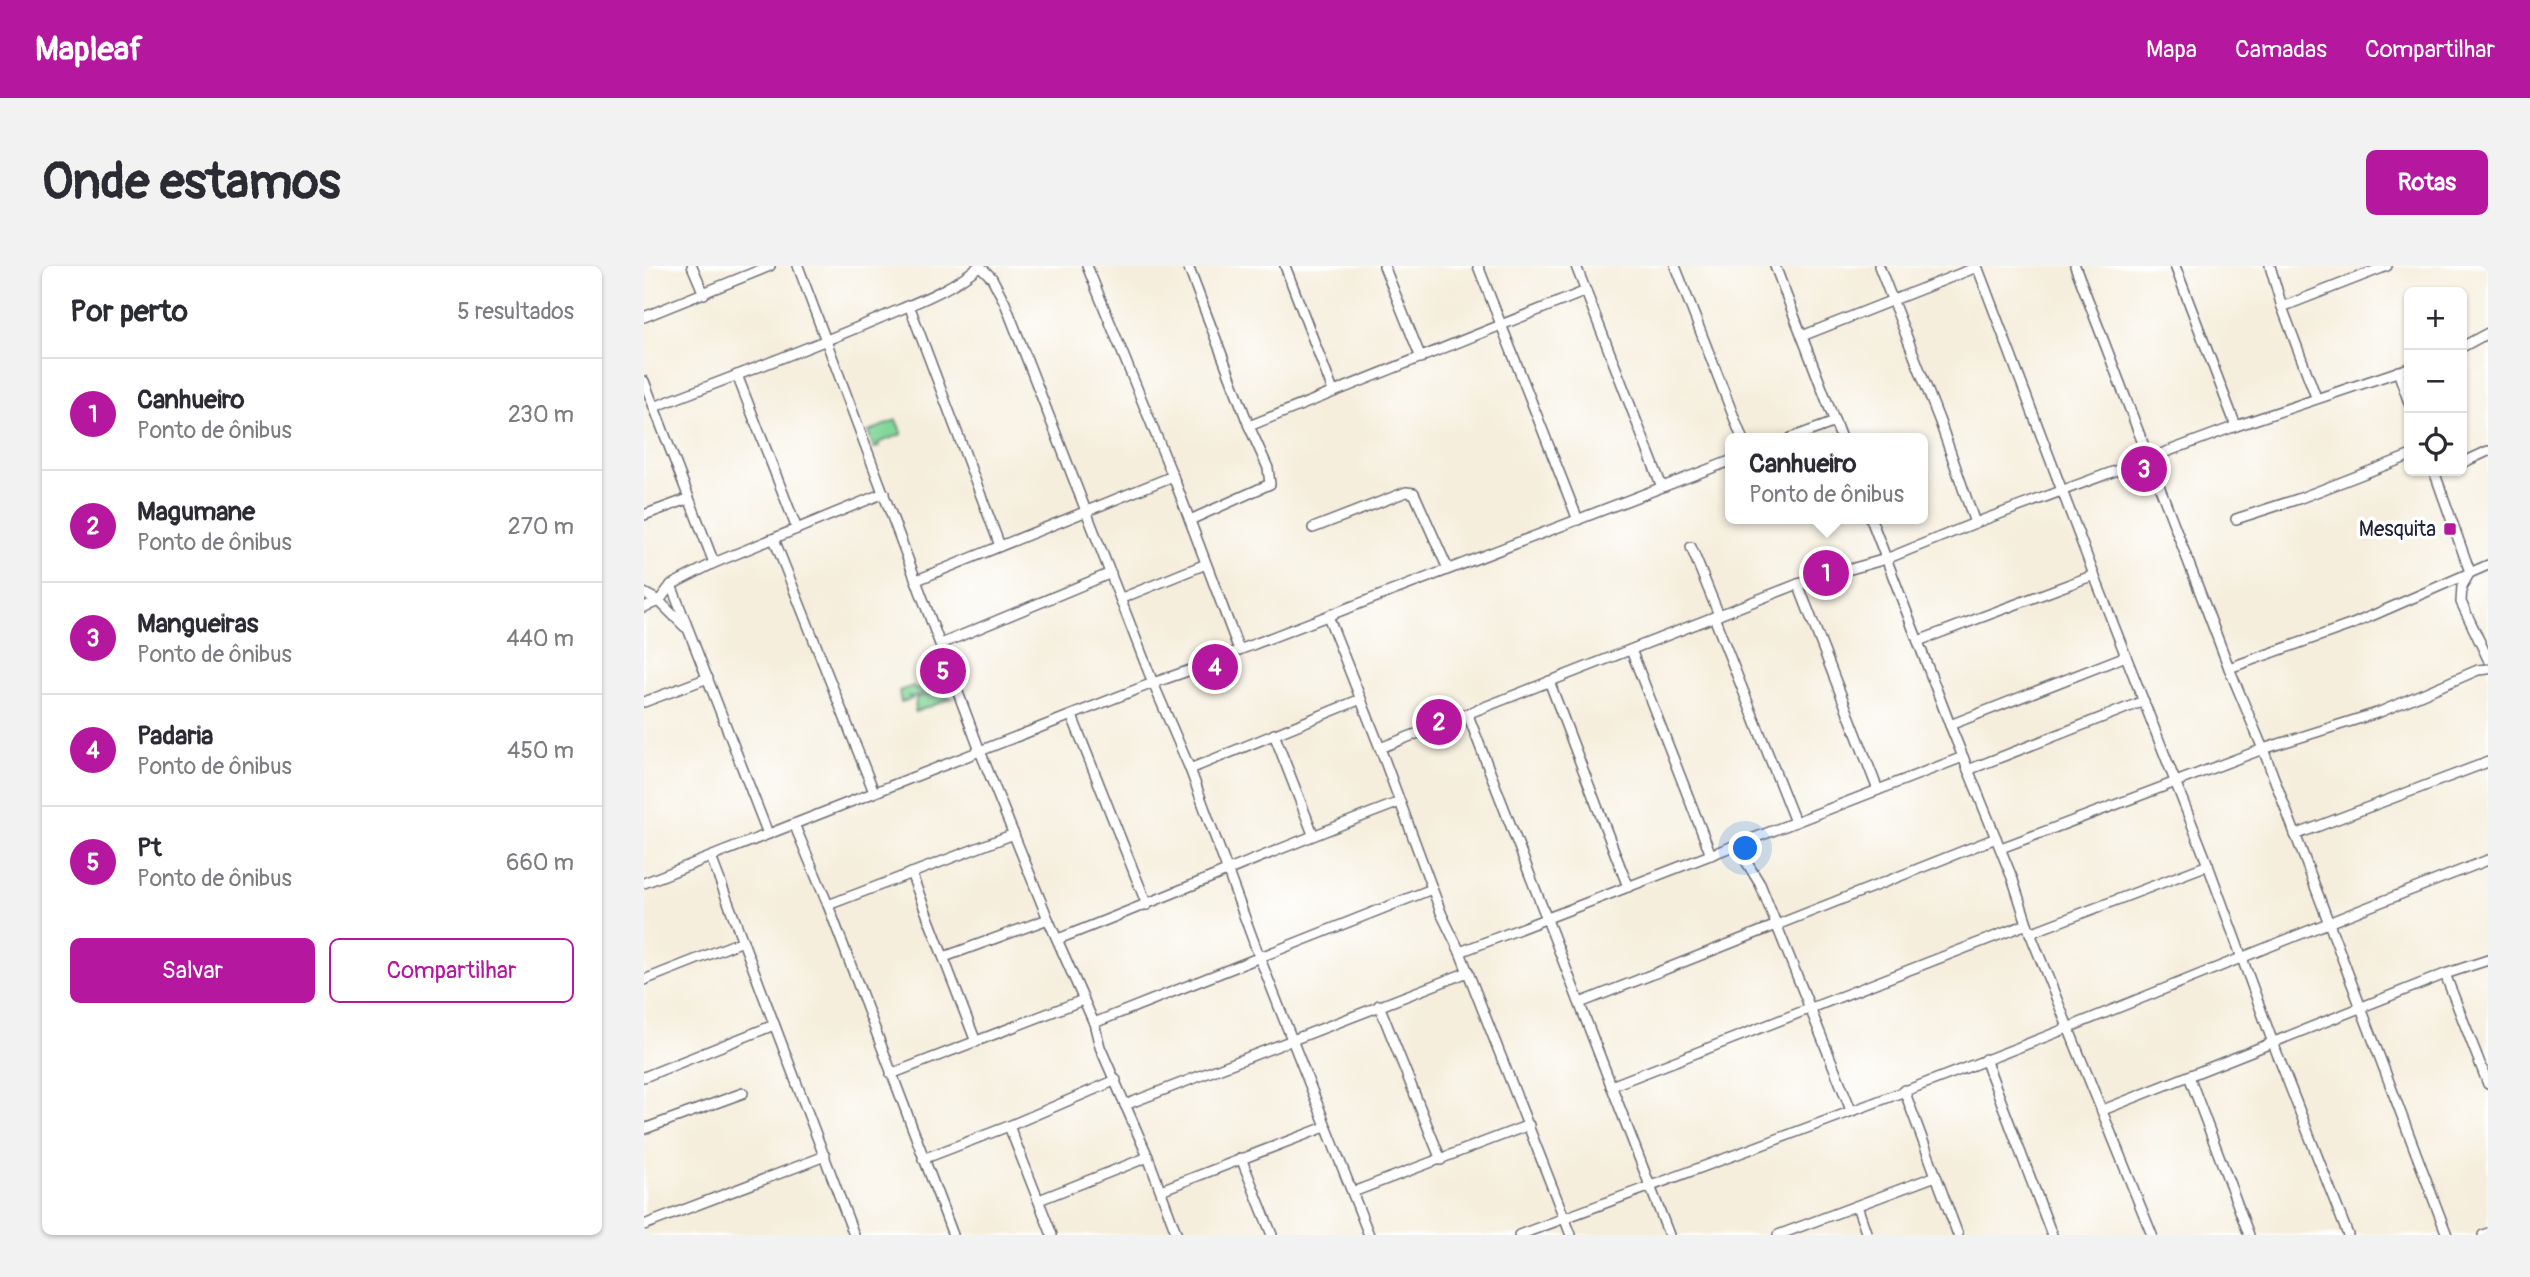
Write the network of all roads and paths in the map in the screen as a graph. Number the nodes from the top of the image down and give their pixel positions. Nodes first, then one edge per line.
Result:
1 (692, 266) edge
2 (770, 266) edge
3 (798, 266) edge
4 (979, 266) edge
5 (1087, 266) edge
6 (1188, 266) edge
7 (1285, 266) edge
8 (1384, 266) edge
9 (1478, 266) edge
10 (1576, 266) edge
11 (1675, 266) edge
12 (1775, 266) edge
13 (1879, 266) edge
14 (1977, 266) edge
15 (2075, 266) edge
16 (2175, 266) edge
17 (2270, 266) edge
18 (2388, 266) edge
19 (1586, 291) junction
20 (704, 294) junction
21 (1892, 300) junction
22 (909, 305) junction
23 (2282, 307) junction
24 (644, 317) edge
25 (1500, 325) junction
26 (2488, 333) edge
27 (1802, 336) junction
28 (826, 341) junction
29 (2467, 345) edge
30 (1421, 358) junction
31 (2404, 369) edge
32 (2398, 371) junction
33 (737, 375) junction
34 (644, 381) edge
35 (2404, 388) edge
36 (1333, 391) junction
37 (2316, 397) junction
38 (654, 407) junction
39 (1835, 422) junction
40 (1249, 426) junction
41 (2236, 426) junction
42 (1740, 433) edge
43 (1805, 433) edge
44 (1839, 433) edge
45 (2488, 451) edge
46 (2404, 458) edge
47 (2150, 459) junction
48 (2467, 461) edge
49 (1725, 463) edge
50 (2439, 476) edge
51 (1173, 477) junction
52 (1662, 486) junction
53 (2062, 490) junction
54 (884, 493) junction
55 (688, 499) junction
56 (1087, 510) junction
57 (644, 515) edge
58 (2236, 519) dead end
59 (1190, 520) junction
60 (1578, 520) junction
61 (1975, 523) junction
62 (1873, 524) edge
63 (1313, 528) dead end
64 (797, 529) junction
65 (774, 539) junction
66 (1000, 546) junction
67 (1691, 547) dead end
68 (1886, 559) junction
69 (714, 563) junction
70 (1206, 564) junction
71 (2488, 565) edge
72 (1448, 569) junction
73 (2470, 572) junction
74 (1111, 573) junction
75 (2094, 575) junction
76 (917, 580) junction
77 (1798, 584) junction
78 (671, 585) junction
79 (644, 593) edge
80 (1122, 598) junction
81 (659, 601) junction
82 (644, 607) edge
83 (1328, 616) junction
84 (1717, 616) junction
85 (690, 632) junction
86 (1919, 641) junction
87 (941, 644) junction
88 (1239, 650) junction
89 (1631, 650) junction
90 (2126, 656) junction
91 (2488, 659) edge
92 (2229, 668) junction
93 (2488, 669) edge
94 (708, 678) junction
95 (1549, 681) junction
96 (1153, 683) junction
97 (1361, 699) junction
98 (2144, 701) junction
99 (644, 702) edge
100 (1468, 715) junction
101 (1072, 716) junction
102 (1950, 725) junction
103 (1274, 734) junction
104 (1380, 748) junction
105 (2263, 749) junction
106 (980, 751) junction
107 (1963, 757) junction
108 (2488, 762) edge
109 (1190, 769) junction
110 (1968, 769) junction
111 (2176, 781) junction
112 (1878, 790) junction
113 (874, 792) junction
114 (1400, 802) junction
115 (1795, 822) junction
116 (794, 824) junction
117 (768, 834) junction
118 (1014, 834) junction
119 (1313, 834) junction
120 (2295, 835) junction
121 (1996, 838) junction
122 (1736, 845) junction
123 (2001, 848) junction
124 (1711, 855) junction
125 (711, 857) junction
126 (2488, 860) edge
127 (2208, 865) junction
128 (1227, 870) junction
129 (911, 873) junction
130 (644, 883) edge
131 (1628, 887) junction
132 (1432, 888) junction
133 (828, 905) junction
134 (1147, 905) junction
135 (1048, 919) junction
136 (1546, 919) junction
137 (2328, 923) junction
138 (1776, 925) junction
139 (2028, 928) junction
140 (1058, 939) junction
141 (743, 941) junction
142 (1460, 952) junction
143 (1259, 956) junction
144 (944, 957) junction
145 (2242, 957) junction
146 (2488, 960) edge
147 (1468, 972) junction
148 (2445, 974) junction
149 (644, 981) edge
150 (1083, 1000) junction
151 (1580, 1003) junction
152 (1379, 1005) junction
153 (1809, 1009) junction
154 (2360, 1009) junction
155 (1094, 1023) junction
156 (774, 1025) junction
157 (2067, 1028) junction
158 (1293, 1040) junction
159 (976, 1042) junction
160 (2273, 1043) junction
161 (1985, 1059) junction
162 (891, 1074) junction
163 (2189, 1076) junction
164 (644, 1077) edge
165 (1115, 1080) junction
166 (2488, 1084) edge
167 (1611, 1086) junction
168 (1904, 1090) junction
169 (743, 1093) dead end
170 (1125, 1105) junction
171 (1851, 1110) junction
172 (2103, 1110) junction
173 (1529, 1125) junction
174 (1009, 1126) junction
175 (1325, 1127) junction
176 (644, 1129) edge
177 (825, 1156) junction
178 (1148, 1157) junction
179 (1241, 1157) junction
180 (923, 1158) junction
181 (1441, 1160) junction
182 (1936, 1176) junction
183 (1650, 1188) junction
184 (1161, 1190) junction
185 (1353, 1192) junction
186 (1039, 1200) junction
187 (1857, 1206) junction
188 (1564, 1218) junction
189 (644, 1224) edge
190 (854, 1235) edge
191 (953, 1235) edge
192 (1052, 1235) edge
193 (1177, 1235) edge
194 (1272, 1235) edge
195 (1369, 1235) edge
196 (1519, 1235) edge
197 (1571, 1235) edge
198 (1669, 1235) edge
199 (1778, 1235) edge
200 (1867, 1235) edge
201 (1958, 1235) edge
202 (2052, 1235) edge
203 (2152, 1235) edge
204 (2249, 1235) edge
205 (2348, 1235) edge
206 (2446, 1235) edge

1 - 20 street
2 - 20 street
3 - 28 street
4 - 22 street
4 - 56 street
5 - 51 street
6 - 40 street
7 - 36 street
8 - 30 street
9 - 25 street
10 - 19 street
11 - 42 street
12 - 27 street
13 - 21 street
14 - 21 street
14 - 53 street
15 - 47 street
16 - 41 street
17 - 23 street
18 - 23 street
19 - 25 street
19 - 52 street
20 - 24 street
21 - 27 street
21 - 61 street
22 - 28 street
22 - 66 street
23 - 37 street
25 - 30 street
25 - 60 street
26 - 29 street
27 - 39 street
28 - 33 street
28 - 54 street
30 - 36 street
31 - 32 street
32 - 35 street
32 - 37 street
33 - 38 street
33 - 64 street
34 - 38 street
36 - 40 street
37 - 41 street
38 - 55 street
39 - 43 street
39 - 44 street
40 - 59 street
41 - 47 street
45 - 48 street
46 - 58 street
47 - 53 street
47 - 92 street
49 - 52 street
50 - 73 street
51 - 56 street
51 - 59 street
52 - 60 street
53 - 61 street
53 - 75 street
54 - 64 street
54 - 76 street
55 - 57 street
55 - 69 street
56 - 66 street
56 - 74 street
59 - 70 street
60 - 72 street
61 - 68 street
62 - 68 street
63 - 72 street
64 - 65 street
65 - 69 street
65 - 113 street
66 - 76 street
67 - 84 street
68 - 77 street
68 - 86 street
69 - 78 street
70 - 80 street
70 - 88 street
71 - 73 street
72 - 83 street
73 - 91 street
73 - 92 street
74 - 80 street
74 - 87 street
75 - 86 street
75 - 90 street
76 - 87 street
77 - 84 street
77 - 112 street
78 - 81 street
78 - 85 street
79 - 81 street
80 - 96 street
81 - 82 street
81 - 85 street
83 - 88 street
83 - 97 street
84 - 89 street
84 - 115 street
85 - 94 street
86 - 102 street
87 - 106 street
88 - 96 street
89 - 95 street
89 - 124 street
90 - 98 street
90 - 102 street
92 - 105 street
93 - 105 street
94 - 99 street
94 - 117 street
95 - 100 street
95 - 131 street
96 - 101 street
96 - 109 street
97 - 103 street
97 - 104 street
98 - 110 street
98 - 111 street
100 - 104 street
100 - 136 street
101 - 106 street
101 - 134 street
102 - 107 street
103 - 109 street
103 - 119 street
104 - 114 street
105 - 111 street
105 - 120 street
106 - 113 street
106 - 118 street
107 - 110 street
107 - 112 street
108 - 120 street
109 - 128 street
110 - 121 street
111 - 123 street
111 - 127 street
112 - 115 street
113 - 116 street
114 - 119 street
114 - 132 street
115 - 122 street
116 - 117 street
116 - 133 street
117 - 125 street
118 - 129 street
118 - 135 street
119 - 128 street
120 - 137 street
121 - 123 street
121 - 138 street
122 - 124 street
122 - 138 street
123 - 139 street
124 - 131 street
125 - 130 street
125 - 141 street
126 - 137 street
127 - 139 street
127 - 145 street
128 - 134 street
128 - 143 street
129 - 133 street
129 - 144 street
131 - 136 street
132 - 142 street
132 - 143 street
133 - 162 street
134 - 140 street
135 - 140 street
135 - 144 street
136 - 142 street
136 - 151 street
137 - 145 street
137 - 154 street
138 - 151 street
138 - 153 street
139 - 153 street
139 - 157 street
140 - 150 street
141 - 149 street
141 - 156 street
142 - 147 street
143 - 155 street
143 - 158 street
144 - 159 street
145 - 157 street
145 - 160 street
146 - 148 street
147 - 152 street
147 - 173 street
148 - 154 street
148 - 166 street
150 - 155 street
150 - 159 street
151 - 167 street
152 - 158 street
152 - 181 street
153 - 167 street
153 - 171 street
154 - 160 street
154 - 206 street
155 - 165 street
156 - 164 street
156 - 177 street
157 - 161 street
157 - 172 street
158 - 170 street
158 - 175 street
159 - 162 street
160 - 163 street
160 - 205 street
161 - 168 street
161 - 202 street
162 - 180 street
163 - 172 street
163 - 204 street
165 - 170 street
165 - 174 street
167 - 183 street
168 - 171 street
168 - 182 street
169 - 176 street
170 - 178 street
171 - 183 street
172 - 203 street
173 - 181 street
173 - 188 street
174 - 180 street
174 - 186 street
175 - 179 street
175 - 185 street
177 - 189 street
177 - 190 street
178 - 184 street
178 - 186 street
179 - 184 street
179 - 194 street
180 - 191 street
181 - 185 street
182 - 187 street
182 - 201 street
183 - 188 street
183 - 198 street
184 - 193 street
185 - 195 street
186 - 192 street
187 - 199 street
187 - 200 street
188 - 196 street
188 - 197 street

